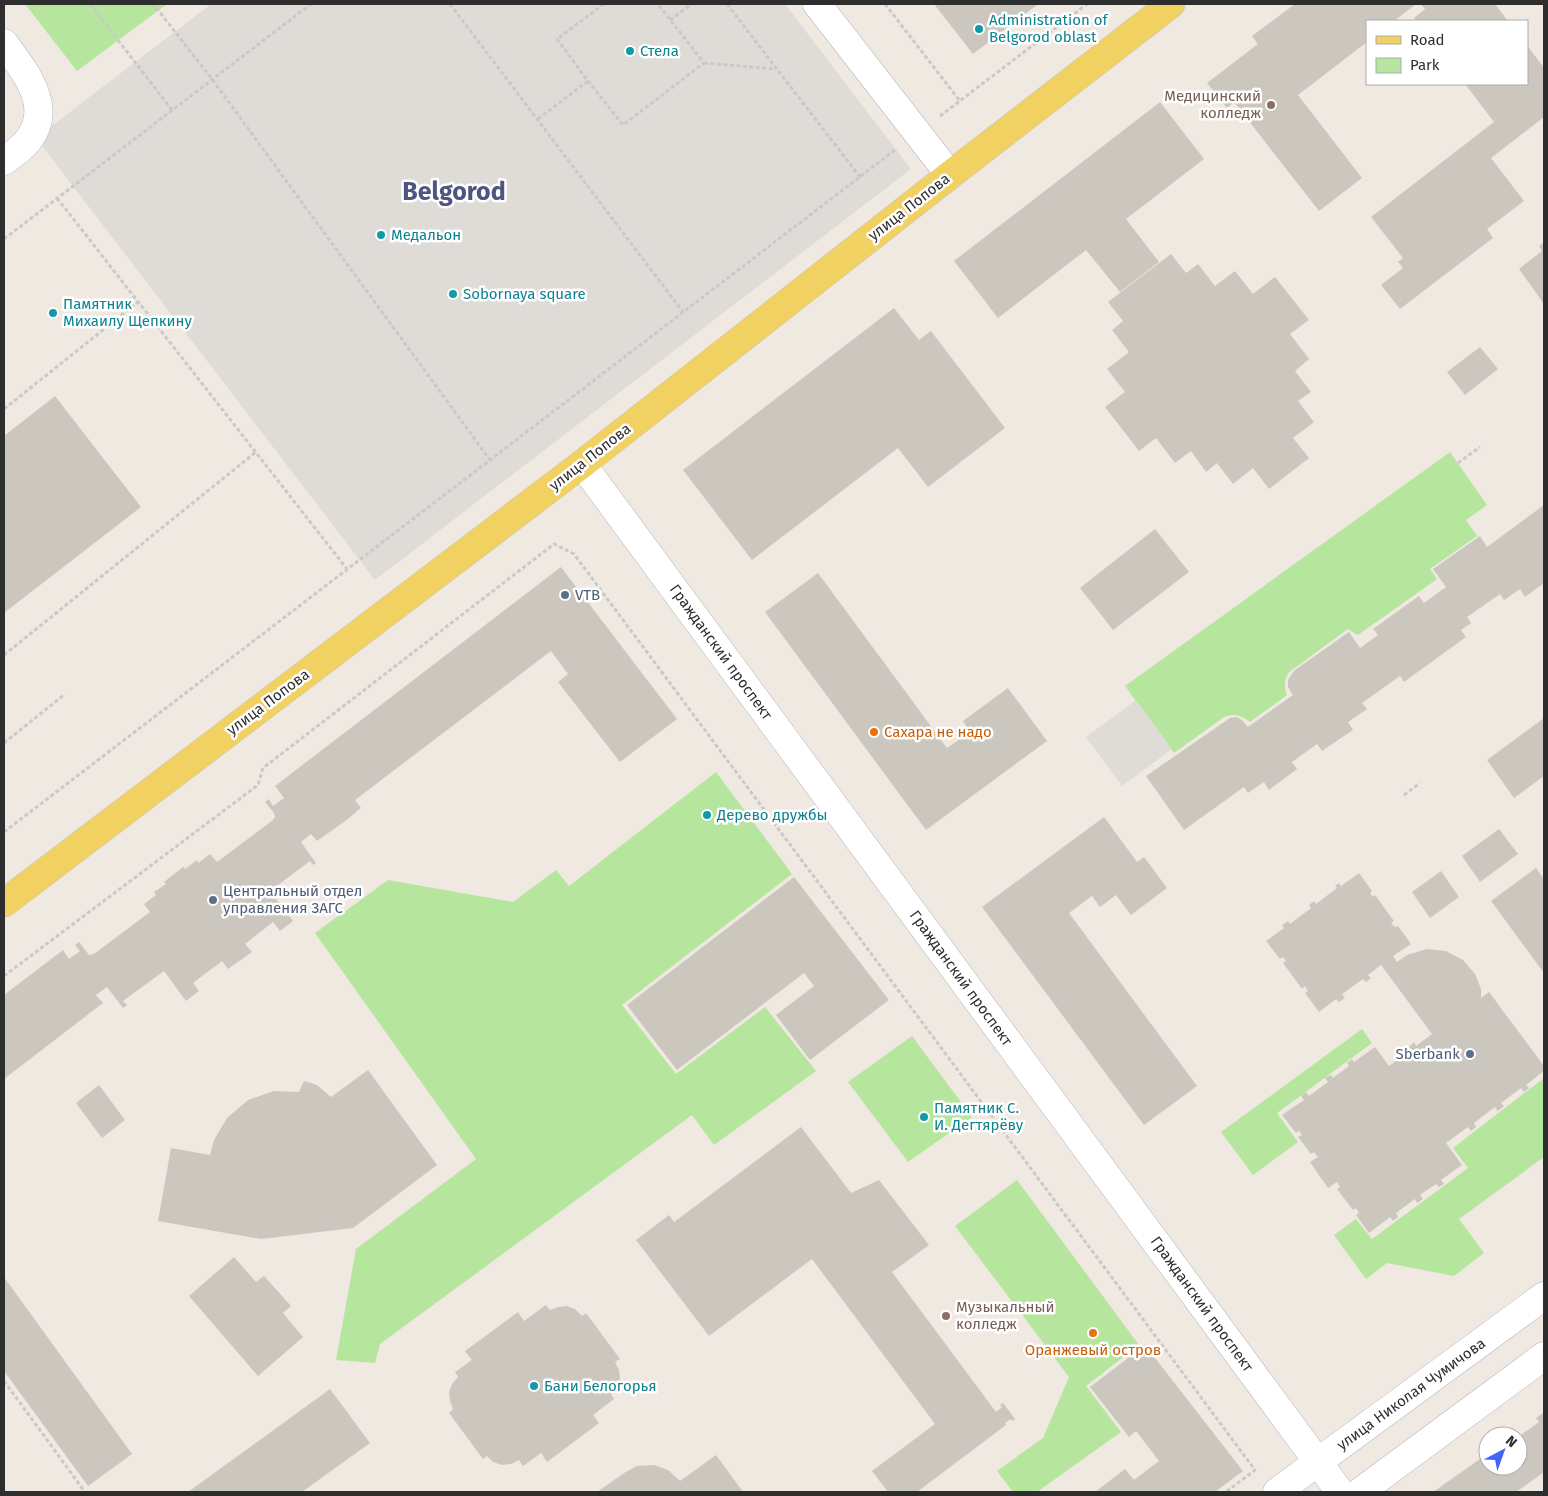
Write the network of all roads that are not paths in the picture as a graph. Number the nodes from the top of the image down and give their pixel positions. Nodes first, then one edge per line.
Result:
1 (817, 4) edge
2 (1171, 4) edge
3 (4, 44) edge
4 (8, 158) edge
5 (950, 175) junction
6 (582, 464) junction
7 (4, 903) edge
8 (1544, 1296) edge
9 (1544, 1356) edge
10 (1318, 1462) junction
11 (1278, 1492) edge
12 (1340, 1492) edge
13 (1360, 1492) edge

1 - 5 street
2 - 5 main road, улица Попова
3 - 4 street
5 - 6 main road, улица Попова
6 - 7 main road, улица Попова
6 - 10 street, Гражданский проспект
8 - 10 street, улица Николая Чумичова
9 - 13 street
10 - 11 street, улица Николая Чумичова
10 - 12 street, Гражданский проспект

